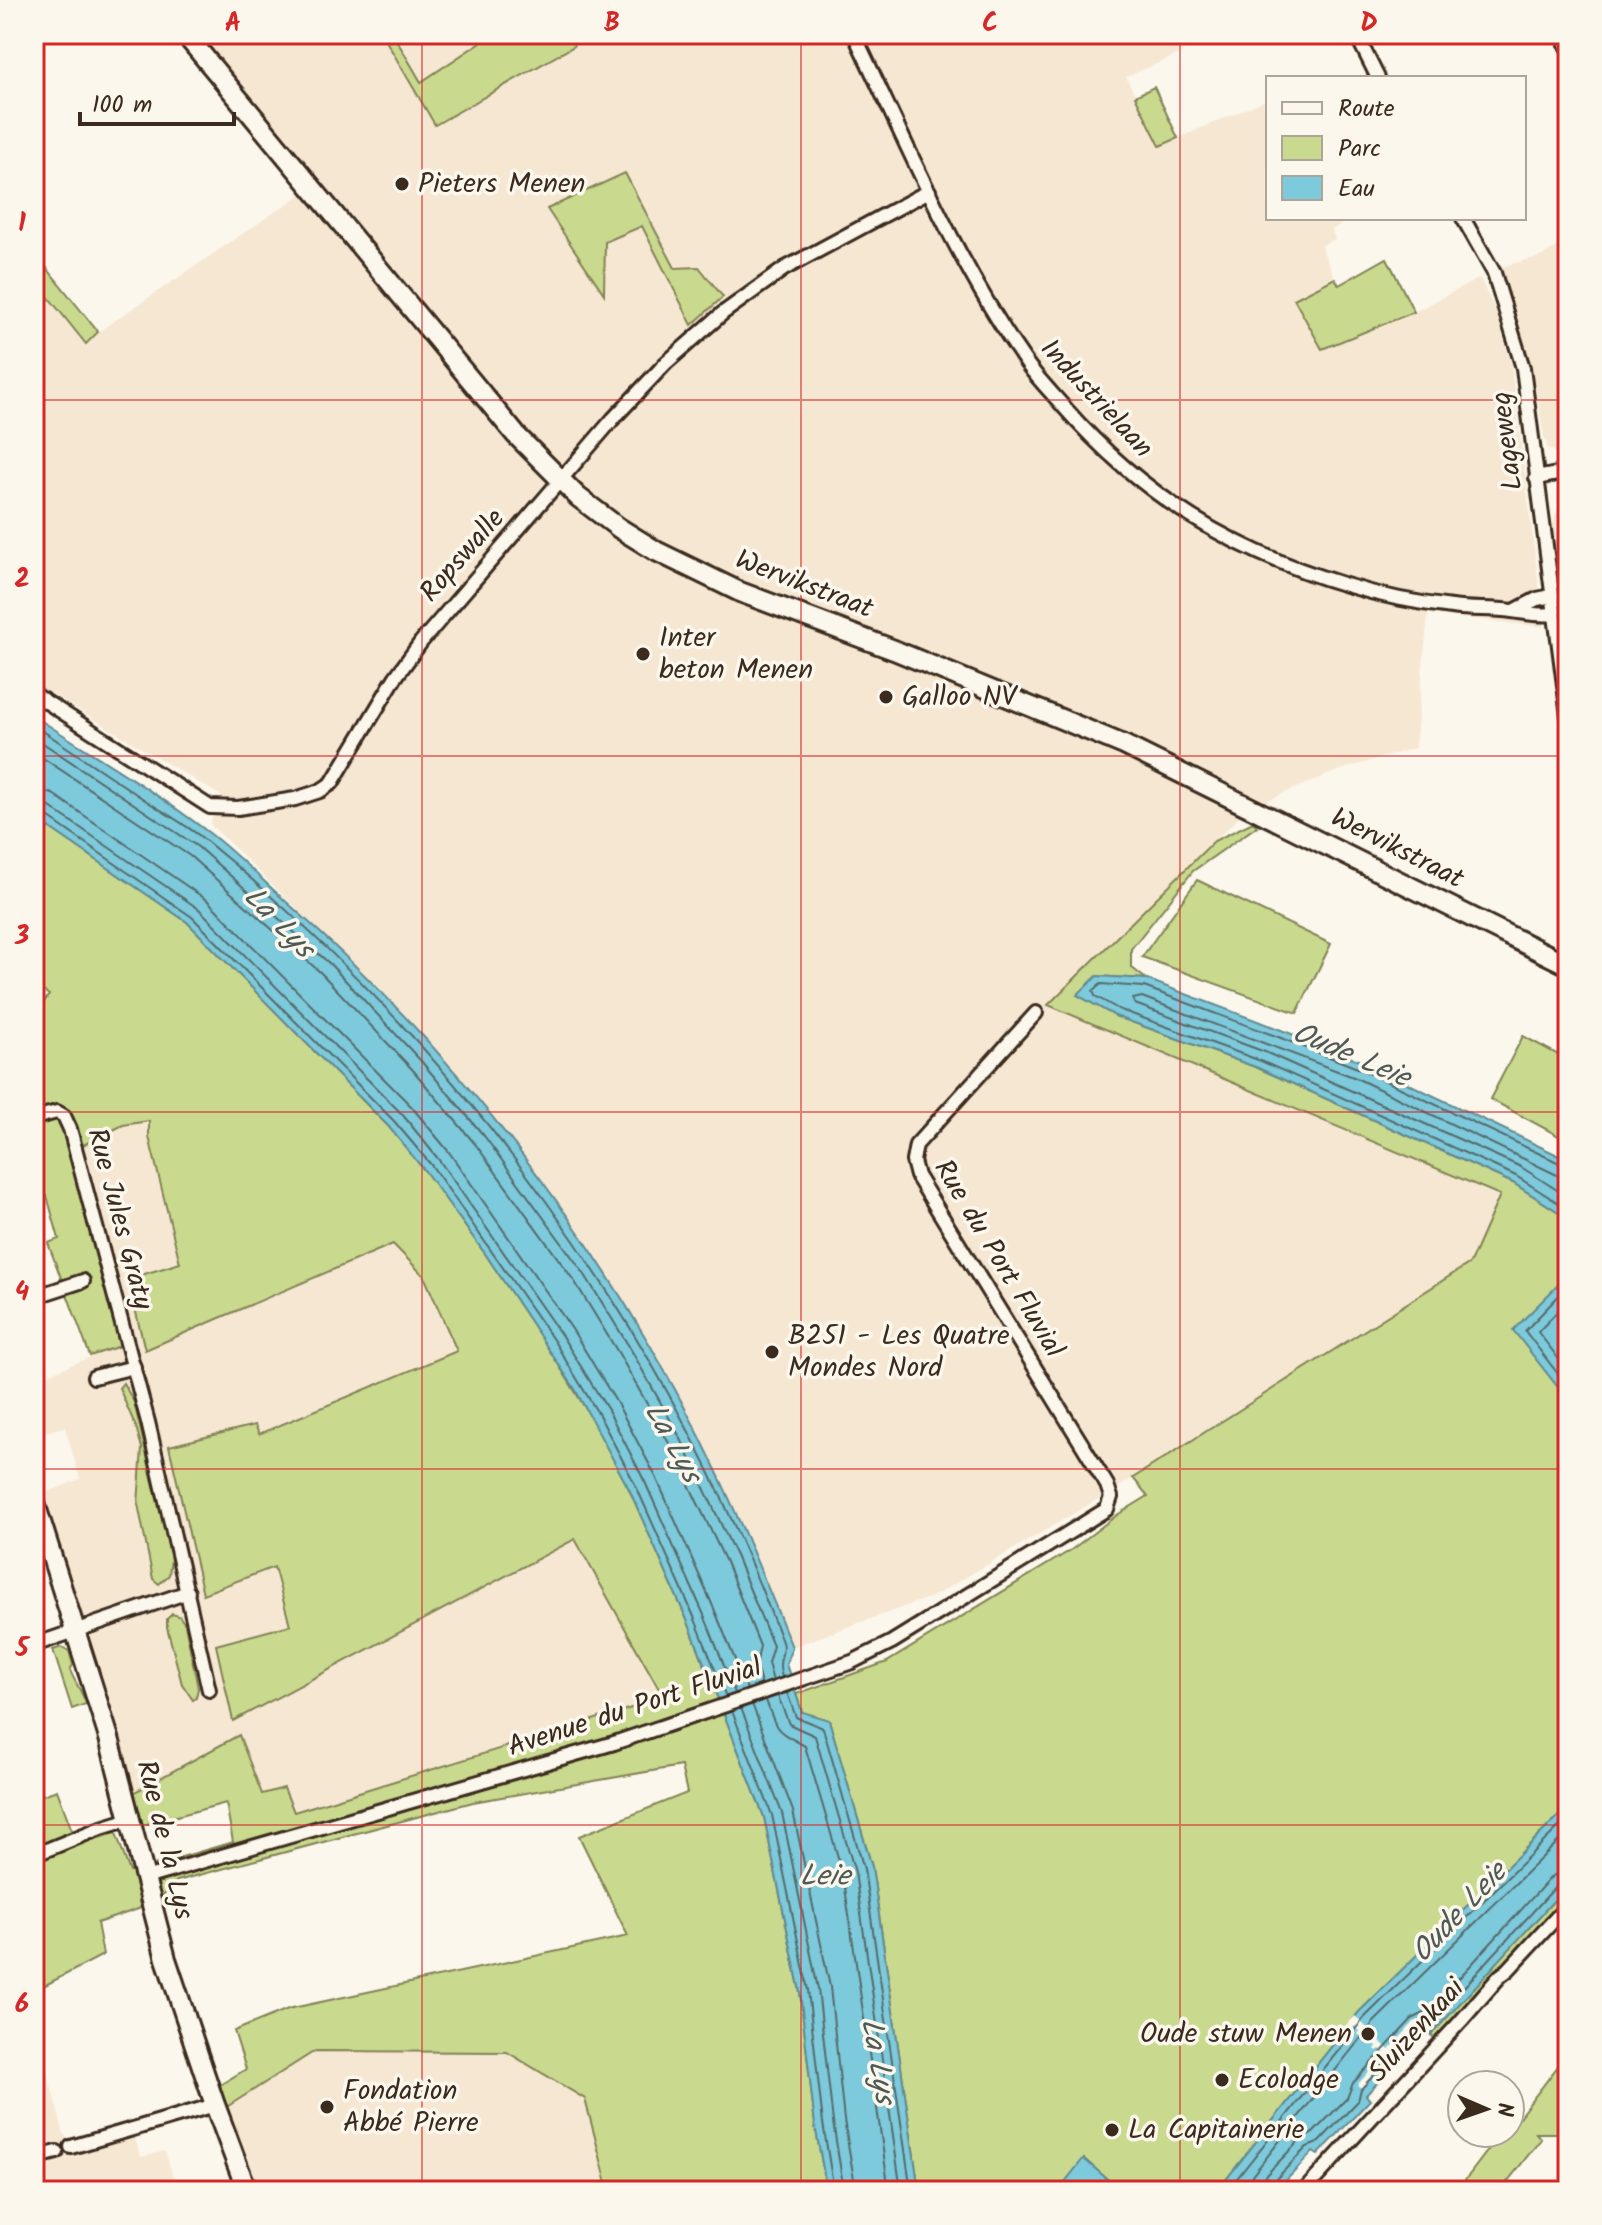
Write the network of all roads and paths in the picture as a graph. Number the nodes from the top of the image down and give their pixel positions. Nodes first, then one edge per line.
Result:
1 (185, 34) edge
2 (854, 34) edge
3 (1356, 34) edge
4 (1563, 34) edge
5 (1567, 47) edge
6 (1377, 76) edge
7 (929, 191) junction
8 (1464, 220) edge
9 (1568, 472) edge
10 (1536, 478) junction
11 (562, 480) junction
12 (1552, 596) junction
13 (1514, 611) junction
14 (1554, 614) junction
15 (34, 694) edge
16 (1568, 716) edge
17 (1568, 965) edge
18 (1036, 1013) dead end
19 (34, 1118) edge
20 (83, 1281) dead end
21 (34, 1297) edge
22 (134, 1367) junction
23 (94, 1377) dead end
24 (34, 1500) edge
25 (1107, 1509) joint
26 (38, 1525) edge
27 (188, 1592) junction
28 (74, 1631) junction
29 (34, 1645) edge
30 (209, 1690) dead end
31 (130, 1819) junction
32 (34, 1855) edge
33 (145, 1878) junction
34 (1568, 1905) edge
35 (215, 2105) junction
36 (71, 2147) dead end
37 (57, 2152) dead end
38 (34, 2158) edge
39 (1568, 2185) edge
40 (247, 2191) edge
41 (1304, 2191) edge
42 (1564, 2191) edge

1 - 11 street, Wervikstraat
2 - 7 street, Industrielaan
3 - 6 street
4 - 5 street
7 - 11 street, Ropswalle
7 - 13 street, Industrielaan
8 - 10 street, Lageweg
9 - 10 street
10 - 12 street, Lageweg
11 - 15 street, Ropswalle
11 - 17 street, Wervikstraat
12 - 13 street, Industrielaan
12 - 14 street, Lageweg
13 - 14 street, Industrielaan
14 - 16 street, Lageweg
18 - 25 street, Rue du Port Fluvial
19 - 22 street, Rue Jules Graty
20 - 21 street
22 - 23 street
22 - 27 street, Rue Jules Graty
24 - 26 street, Rue de la Lys
25 - 33 street, Avenue du Port Fluvial
26 - 28 street, Rue de la Lys
27 - 28 street
27 - 30 street, Rue Jules Graty
28 - 29 street
28 - 31 street, Rue de la Lys
31 - 32 street
31 - 33 street, Rue de la Lys
33 - 35 street, Rue de la Lys
34 - 41 street, Sluizenkaai
35 - 36 street
35 - 40 street, Rue de la Lys
37 - 38 street
39 - 42 street

